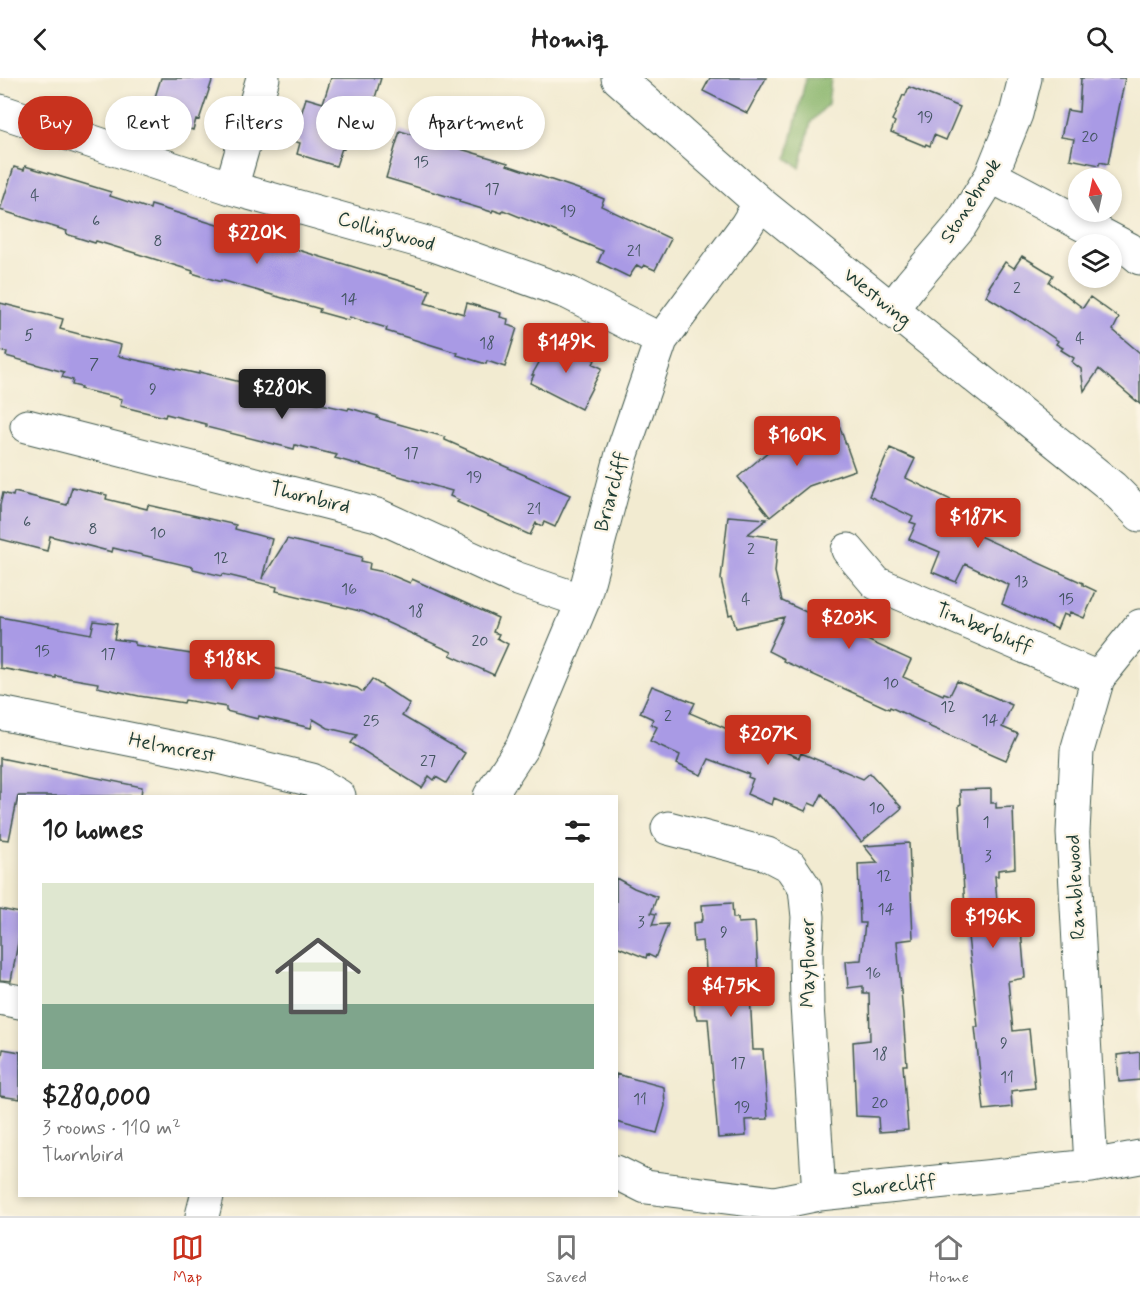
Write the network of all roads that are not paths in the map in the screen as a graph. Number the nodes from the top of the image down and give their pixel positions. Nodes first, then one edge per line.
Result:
1 (263, 78) edge
2 (618, 78) edge
3 (1025, 78) edge
4 (0, 111) edge
5 (990, 176) junction
6 (231, 188) junction
7 (760, 203) junction
8 (1140, 258) edge
9 (891, 310) junction
10 (661, 340) junction
11 (27, 426) dead end
12 (1140, 514) edge
13 (848, 550) dead end
14 (583, 601) junction
15 (1140, 627) edge
16 (1098, 678) junction
17 (0, 713) edge
18 (337, 795) edge
19 (491, 795) edge
20 (668, 828) dead end
21 (0, 998) edge
22 (18, 1002) edge
23 (1140, 1157) edge
24 (1091, 1166) junction
25 (618, 1173) edge
26 (819, 1194) junction
27 (207, 1197) edge
28 (202, 1216) edge

1 - 6 street
2 - 7 street, Westwing
3 - 5 street, Stonebrook
4 - 6 street, Collingwood
5 - 8 street
5 - 9 street, Stonebrook
6 - 10 street, Collingwood
7 - 9 street, Westwing
7 - 10 street, Briarcliff
9 - 12 street, Westwing
10 - 14 street, Briarcliff
11 - 14 street, Thornbird
13 - 16 street, Timberbluff
14 - 19 street, Briarcliff
15 - 16 street, Ramblewood
16 - 24 street, Ramblewood
17 - 18 street, Helmcrest
20 - 26 street, Mayflower
21 - 22 street
23 - 24 street, Shorecliff
24 - 26 street, Shorecliff
25 - 26 street, Shorecliff
27 - 28 street

